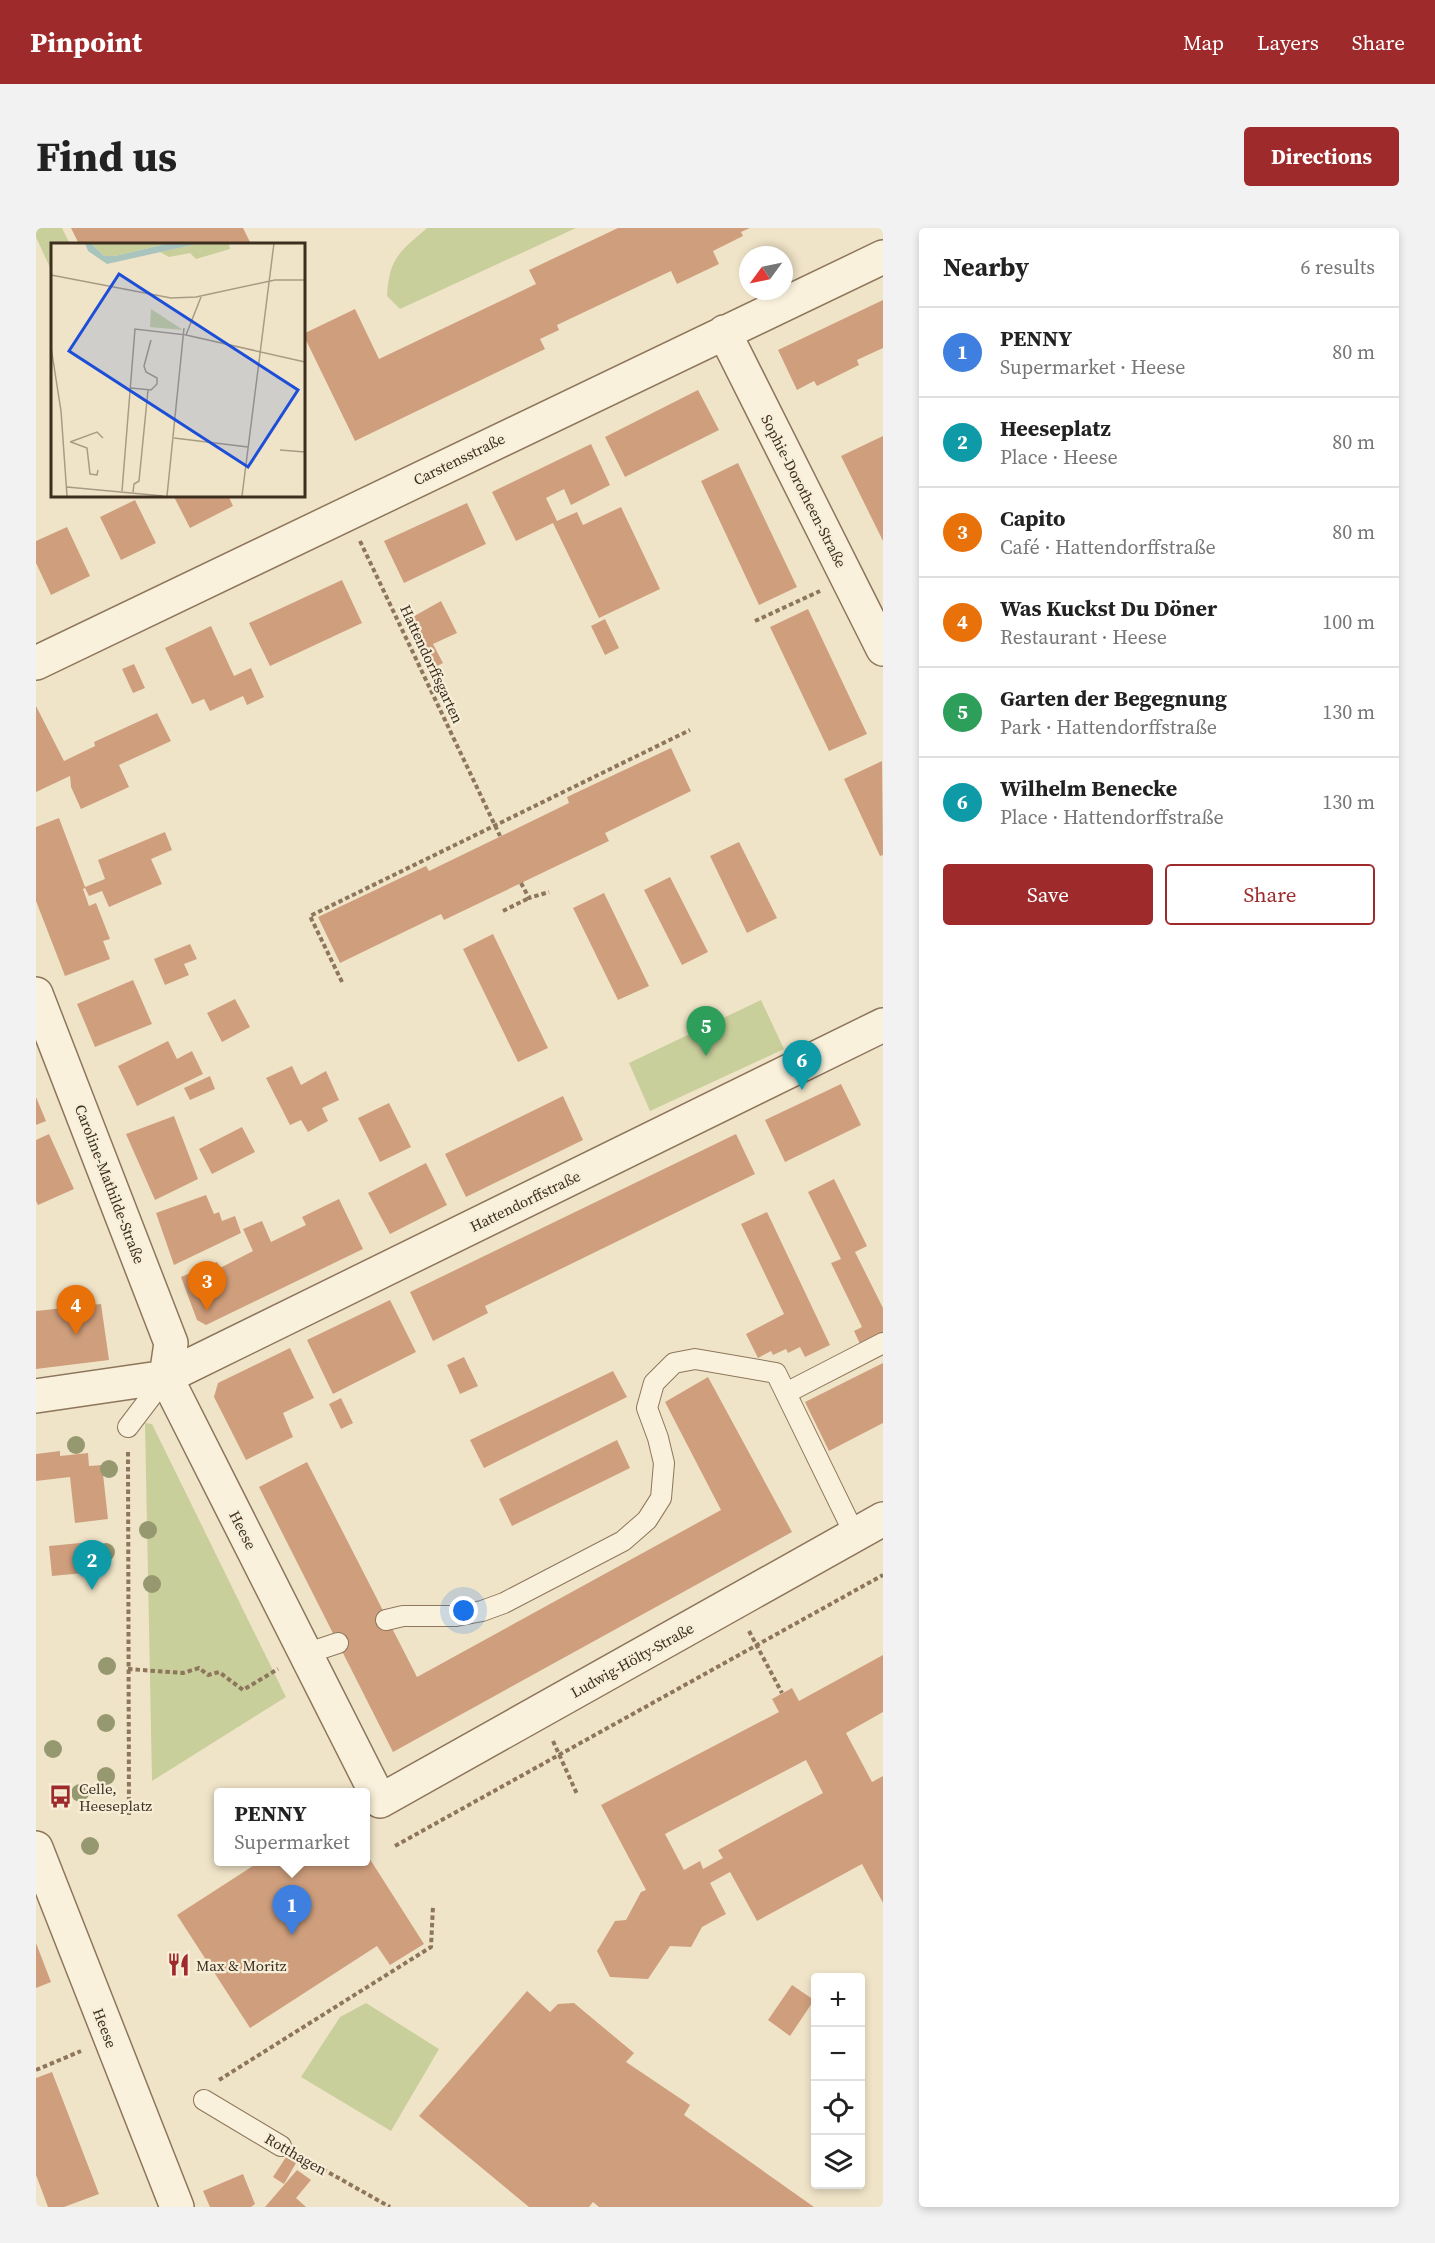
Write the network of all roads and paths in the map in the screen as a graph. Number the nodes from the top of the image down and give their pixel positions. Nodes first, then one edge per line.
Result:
1 (883, 257) edge
2 (724, 332) junction
3 (347, 513) junction
4 (848, 578) junction
5 (755, 621) dead end
6 (883, 649) edge
7 (36, 663) edge
8 (690, 730) dead end
9 (495, 826) junction
10 (500, 836) dead end
11 (521, 883) dead end
12 (549, 892) dead end
13 (529, 898) junction
14 (503, 911) dead end
15 (342, 981) dead end
16 (36, 994) edge
17 (883, 1025) edge
18 (883, 1343) edge
19 (166, 1377) junction
20 (786, 1393) junction
21 (36, 1396) edge
22 (128, 1427) joint
23 (869, 1527) edge
24 (883, 1575) edge
25 (734, 1603) junction
26 (386, 1620) dead end
27 (338, 1643) dead end
28 (756, 1644) junction
29 (305, 1654) junction
30 (129, 1669) junction
31 (782, 1693) dead end
32 (550, 1736) dead end
33 (559, 1755) junction
34 (577, 1794) dead end
35 (380, 1801) joint
36 (129, 1815) dead end
37 (395, 1846) dead end
38 (36, 1848) edge
39 (433, 1906) dead end
40 (110, 2040) junction
41 (36, 2070) edge
42 (204, 2100) joint
43 (281, 2146) joint
44 (177, 2207) edge
45 (390, 2207) edge

1 - 2 street, Carstensstraße
2 - 3 street, Carstensstraße
2 - 4 street, Sophie-Dorotheen-Straße
3 - 7 street, Carstensstraße
3 - 9 path, Hattendorffsgarten
4 - 5 path
4 - 6 street, Sophie-Dorotheen-Straße
8 - 9 path
9 - 10 path, Hattendorffsgarten
9 - 15 path
11 - 13 path
12 - 13 path
13 - 14 path
16 - 19 street, Caroline-Mathilde-Straße
17 - 19 street, Hattendorffstraße
18 - 20 lane
19 - 21 street
19 - 22 lane
19 - 29 street, Heese
20 - 23 lane
20 - 26 lane
22 - 30 path
23 - 25 street, Ludwig-Hölty-Straße
24 - 28 path
25 - 28 path
25 - 35 street, Ludwig-Hölty-Straße
27 - 29 lane
28 - 31 path
28 - 33 path
29 - 30 path
29 - 35 street, Heese
30 - 36 path
32 - 33 path
33 - 34 path
33 - 37 path
38 - 40 street, Heese
39 - 42 path
40 - 41 path
40 - 44 street, Heese
42 - 43 lane, Rotthagen
43 - 45 path, Rotthagen

